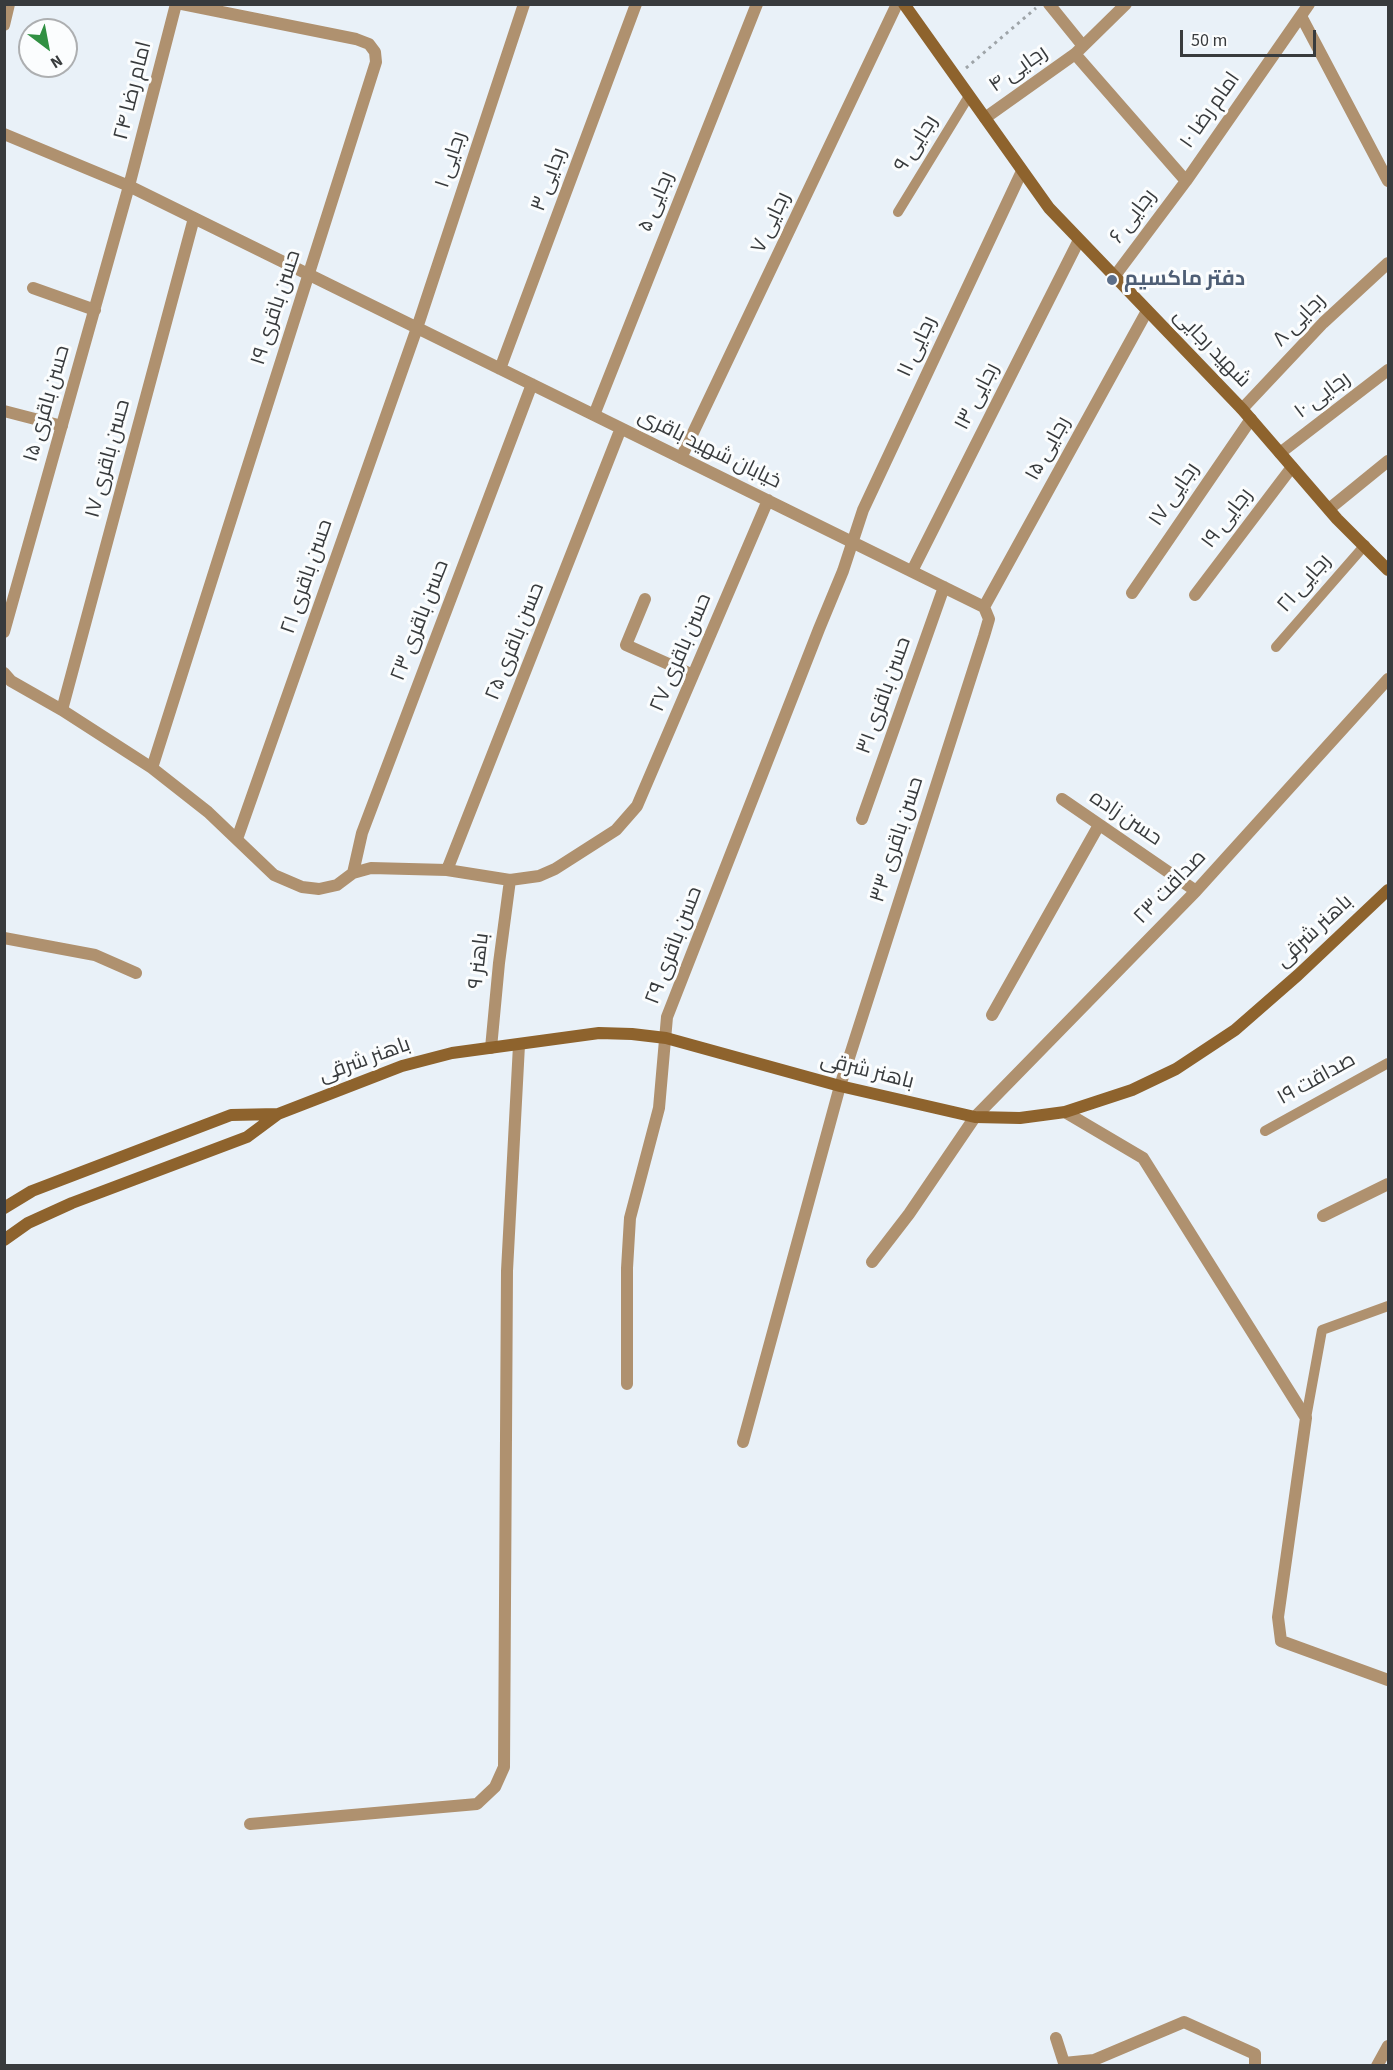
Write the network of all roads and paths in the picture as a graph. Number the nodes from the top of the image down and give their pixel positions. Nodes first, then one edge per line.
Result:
1 (9, 4) edge
2 (176, 4) edge
3 (182, 4) edge
4 (524, 4) edge
5 (636, 4) edge
6 (757, 4) edge
7 (897, 4) edge
8 (904, 4) edge
9 (1039, 4) edge
10 (1049, 4) edge
11 (1126, 4) edge
12 (1309, 4) edge
13 (1301, 16) junction
14 (4, 25) edge
15 (1079, 50) junction
16 (955, 77) junction
17 (969, 96) junction
18 (985, 118) junction
19 (4, 134) edge
20 (1022, 171) junction
21 (1186, 181) junction
22 (1389, 181) edge
23 (129, 186) junction
24 (898, 212) dead end
25 (194, 218) junction
26 (1079, 240) junction
27 (1389, 263) edge
28 (308, 274) junction
29 (1114, 277) junction
30 (33, 288) dead end
31 (95, 310) junction
32 (1147, 311) junction
33 (417, 328) junction
34 (500, 369) junction
35 (1389, 370) edge
36 (532, 384) junction
37 (4, 411) edge
38 (1247, 414) junction
39 (594, 415) junction
40 (62, 426) junction
41 (621, 428) junction
42 (1280, 453) junction
43 (681, 458) junction
44 (1389, 461) edge
45 (1293, 467) junction
46 (768, 500) junction
47 (1329, 509) junction
48 (852, 542) junction
49 (1365, 545) junction
50 (1387, 566) edge
51 (912, 571) junction
52 (944, 587) junction
53 (1132, 593) dead end
54 (1195, 595) dead end
55 (645, 599) dead end
56 (9, 601) edge
57 (984, 607) junction
58 (4, 632) edge
59 (1275, 647) dead end
60 (4, 673) edge
61 (693, 675) junction
62 (1389, 679) edge
63 (62, 710) junction
64 (152, 768) junction
65 (1062, 799) dead end
66 (862, 819) dead end
67 (1099, 825) junction
68 (237, 838) junction
69 (447, 870) junction
70 (353, 873) junction
71 (510, 880) junction
72 (1389, 890) edge
73 (1196, 891) junction
74 (4, 938) edge
75 (136, 973) dead end
76 (992, 1015) dead end
77 (666, 1038) junction
78 (519, 1045) junction
79 (491, 1048) junction
80 (1389, 1063) edge
81 (840, 1086) junction
82 (1065, 1112) junction
83 (278, 1114) junction
84 (975, 1117) junction
85 (1265, 1131) dead end
86 (1389, 1184) edge
87 (4, 1208) edge
88 (1323, 1216) dead end
89 (4, 1240) edge
90 (872, 1262) dead end
91 (1389, 1306) edge
92 (627, 1384) dead end
93 (1306, 1418) junction
94 (743, 1442) dead end
95 (1389, 1680) edge
96 (250, 1824) dead end
97 (1056, 2038) dead end
98 (1389, 2046) edge
99 (1255, 2066) edge
100 (1377, 2066) edge

1 - 14 street
2 - 23 street, امام رضا ۲۴
3 - 28 street, حسن باقری ۱۹
4 - 33 street, رجایی ۱
5 - 34 street, رجایی ۳
6 - 39 street, رجایی ۵
7 - 43 street, رجایی ۷
8 - 16 street, شهید رجایی
9 - 16 path
10 - 15 street
11 - 15 street, رجایی ۴
12 - 13 street, امام رضا ۱۰
13 - 21 street, امام رضا ۱۰
13 - 22 street
15 - 18 street, رجایی ۴
15 - 21 street
16 - 17 street, شهید رجایی
17 - 18 street, شهید رجایی
17 - 24 lane, رجایی ۹
18 - 20 street, شهید رجایی
19 - 23 street
20 - 26 street, شهید رجایی
20 - 48 street, رجایی ۱۱
21 - 29 street, رجایی ۶
23 - 25 street, خیابان شهید باقری
23 - 31 street, حسن باقری ۱۵
25 - 28 street, خیابان شهید باقری
25 - 63 street, حسن باقری ۱۷
26 - 29 street, شهید رجایی
26 - 51 street, رجایی ۱۳
27 - 38 street, رجایی ۸
28 - 33 street, خیابان شهید باقری
28 - 64 street, حسن باقری ۱۹
29 - 32 street, شهید رجایی
30 - 31 street
31 - 40 street, حسن باقری ۱۵
32 - 38 street, شهید رجایی
32 - 57 street, رجایی ۱۵
33 - 34 street, خیابان شهید باقری
33 - 68 street, حسن باقری ۲۱
34 - 36 street, خیابان شهید باقری
35 - 42 street, رجایی ۱۰
36 - 39 street, خیابان شهید باقری
36 - 70 street, حسن باقری ۲۳
37 - 40 street
38 - 42 street, شهید رجایی
38 - 53 street, رجایی ۱۷
39 - 41 street, خیابان شهید باقری
40 - 56 street, حسن باقری ۱۵
41 - 43 street, خیابان شهید باقری
41 - 69 street, حسن باقری ۲۵
42 - 45 street, شهید رجایی
43 - 46 street, خیابان شهید باقری
44 - 47 street
45 - 47 street, شهید رجایی
45 - 54 street, رجایی ۱۹
46 - 48 street, خیابان شهید باقری
46 - 61 street, حسن باقری ۲۷
47 - 49 street, شهید رجایی
48 - 51 street, خیابان شهید باقری
48 - 77 street, حسن باقری ۲۹
49 - 50 street, شهید رجایی
49 - 59 lane, رجایی ۲۱
51 - 52 street, خیابان شهید باقری
52 - 57 street, خیابان شهید باقری
52 - 66 street, حسن باقری ۳۱
55 - 61 street
56 - 58 street, حسن باقری ۱۵
57 - 81 street, حسن باقری ۳۳
60 - 63 street
61 - 71 street, حسن باقری ۲۷
62 - 73 street, صداقت ۲۳
63 - 64 street
64 - 68 street
65 - 67 street, حسن زاده
67 - 73 street, حسن زاده
67 - 76 street
68 - 70 street
69 - 70 street
69 - 71 street
71 - 79 street, باهنر ۹
72 - 82 street, باهنر شرقی
73 - 84 street, صداقت ۲۳
74 - 75 street
77 - 78 street, باهنر شرقی
77 - 81 street, باهنر شرقی
77 - 92 street, حسن باقری ۲۹
78 - 79 street, باهنر شرقی
78 - 96 street
79 - 83 street, باهنر شرقی
80 - 85 lane, صداقت ۱۹
81 - 84 street, باهنر شرقی
81 - 94 street, حسن باقری ۳۳
82 - 84 street, باهنر شرقی
82 - 93 street
83 - 87 street, باهنر شرقی
83 - 89 street, باهنر شرقی
84 - 90 street, صداقت ۲۳
86 - 88 street
91 - 93 lane
93 - 95 street
97 - 99 street
98 - 100 street

